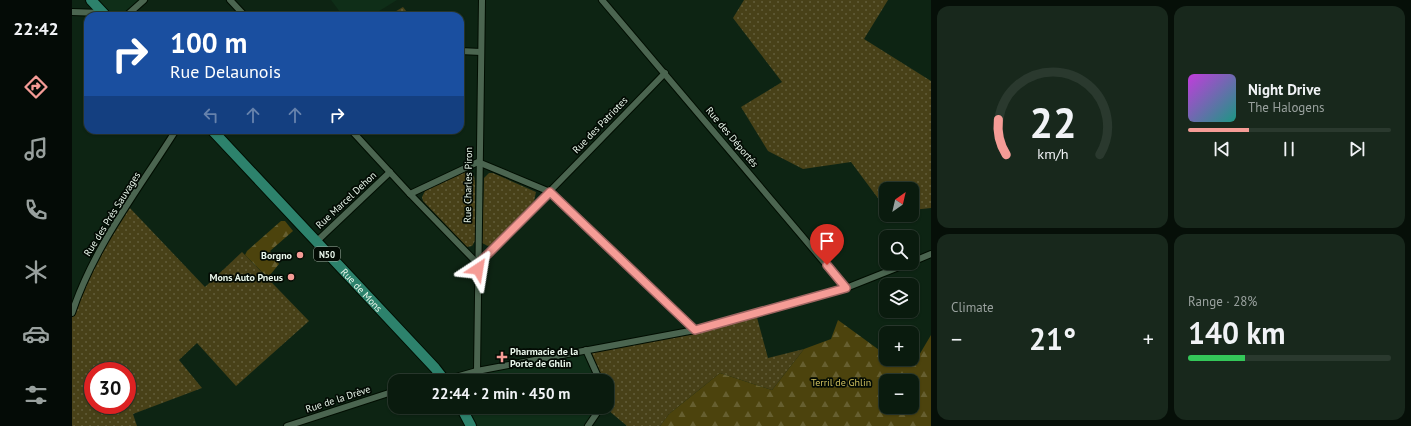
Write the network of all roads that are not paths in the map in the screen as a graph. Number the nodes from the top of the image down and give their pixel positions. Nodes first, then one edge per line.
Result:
1 (91, 0) edge
2 (144, 0) edge
3 (230, 0) edge
4 (482, 0) edge
5 (602, 0) edge
6 (72, 12) edge
7 (102, 12) edge
8 (130, 12) edge
9 (241, 12) edge
10 (84, 13) edge
11 (464, 52) edge
12 (480, 52) junction
13 (665, 73) junction
14 (173, 134) edge
15 (216, 134) edge
16 (355, 134) edge
17 (478, 162) junction
18 (390, 172) junction
19 (550, 192) junction
20 (410, 194) junction
21 (316, 242) junction
22 (931, 254) edge
23 (919, 259) edge
24 (478, 264) junction
25 (891, 270) edge
26 (846, 288) junction
27 (72, 313) edge
28 (695, 330) junction
29 (586, 350) junction
30 (477, 371) junction
31 (440, 374) edge
32 (466, 374) edge
33 (471, 374) edge
34 (597, 374) edge
35 (388, 393) edge
36 (465, 414) edge
37 (596, 414) edge
38 (290, 426) edge
39 (471, 426) edge
40 (588, 426) edge

1 - 7 main road
2 - 8 street
3 - 9 street
4 - 12 street, Rue Charles Piron
5 - 13 street, Rue des Déportés
6 - 10 street
11 - 12 street
12 - 17 street, Rue Charles Piron
13 - 19 street, Rue des Patriotes
13 - 26 street, Rue des Déportés
14 - 27 street, Rue des Prés Sauvages
15 - 21 main road, Rue de Mons / N50
16 - 18 street
17 - 19 street
17 - 20 street
17 - 24 street, Rue Charles Piron
18 - 20 street
18 - 21 street, Rue Marcel Dehon
19 - 24 street, Rue des Patriotes
19 - 28 street
20 - 24 street
21 - 31 main road, Rue de Mons / N50
22 - 23 street
24 - 30 street, Rue Charles Piron
25 - 26 street
26 - 28 street
28 - 29 street
29 - 30 street
29 - 34 street
30 - 32 street
30 - 33 street
35 - 38 street, Rue de la Drève
36 - 39 main road
37 - 40 street

